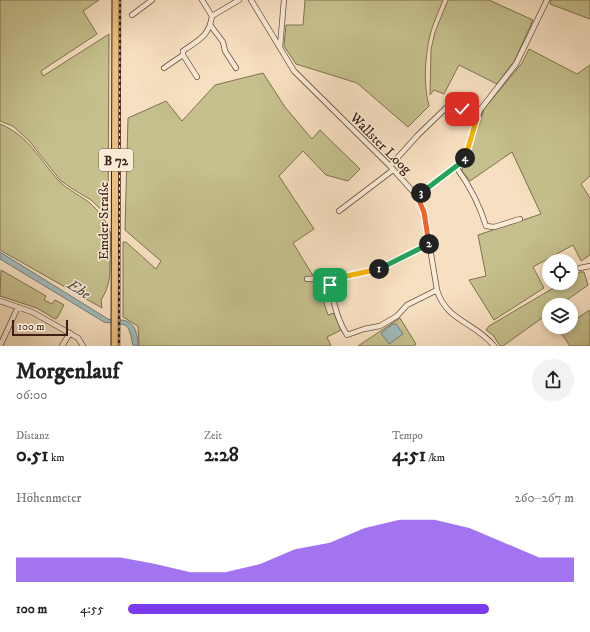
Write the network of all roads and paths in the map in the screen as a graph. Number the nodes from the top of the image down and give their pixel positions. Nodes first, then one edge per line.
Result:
1 (116, 0) edge
2 (152, 0) edge
3 (202, 0) edge
4 (239, 0) edge
5 (251, 0) edge
6 (284, 0) edge
7 (546, 0) edge
8 (132, 14) dead end
9 (212, 16) junction
10 (211, 26) junction
11 (280, 47) junction
12 (183, 55) junction
13 (164, 68) dead end
14 (236, 68) dead end
15 (197, 77) dead end
16 (477, 118) junction
17 (390, 166) junction
18 (456, 166) junction
19 (393, 170) junction
20 (417, 196) junction
21 (339, 211) dead end
22 (520, 219) dead end
23 (430, 244) junction
24 (590, 266) edge
25 (580, 268) dead end
26 (331, 278) junction
27 (307, 279) dead end
28 (437, 290) junction
29 (0, 301) edge
30 (18, 307) junction
31 (70, 333) junction
32 (0, 346) edge
33 (62, 346) edge
34 (83, 346) edge
35 (115, 346) edge
36 (494, 346) edge

1 - 35 main road, Emder Straße / B 72
2 - 8 street
3 - 9 street
4 - 9 street
5 - 11 street, Wallster Loog
6 - 11 street
7 - 16 street
9 - 10 street
10 - 12 street
10 - 14 street
11 - 17 street, Wallster Loog
12 - 13 street
12 - 15 street
16 - 17 street
16 - 18 street
17 - 19 street, Wallster Loog
18 - 20 street
18 - 22 street
19 - 20 street, Wallster Loog
19 - 21 street
20 - 23 street, Wallster Loog
23 - 26 street
23 - 28 street, Wallster Loog
24 - 25 street
26 - 27 street
26 - 28 street
28 - 36 street, Wallster Loog
29 - 30 street
30 - 31 street
30 - 32 street
31 - 33 street
31 - 34 street

